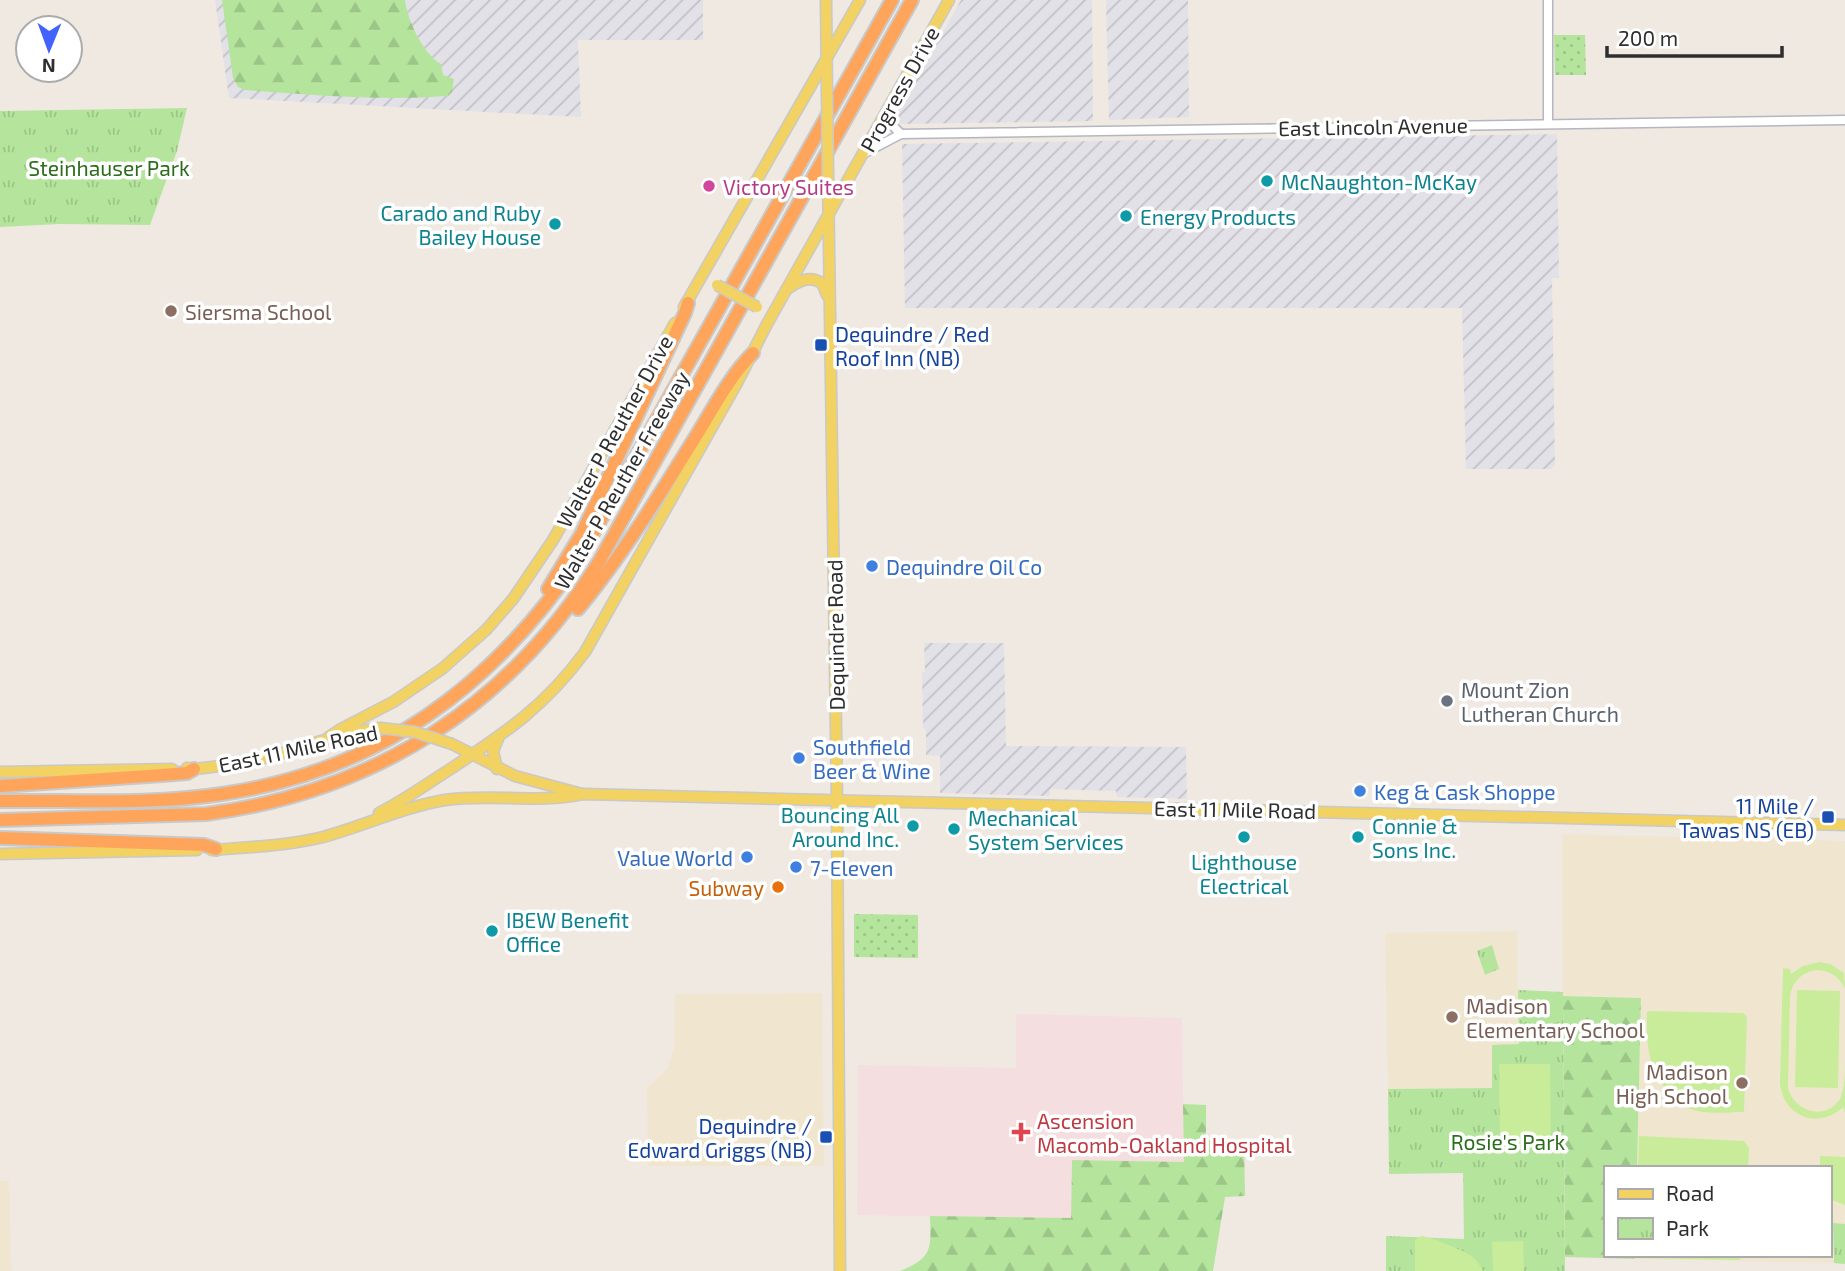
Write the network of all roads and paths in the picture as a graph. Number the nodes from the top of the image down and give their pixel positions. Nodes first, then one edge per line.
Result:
1 (826, 0) edge
2 (860, 0) edge
3 (892, 0) edge
4 (912, 0) edge
5 (1548, 0) edge
6 (947, 2) edge
7 (827, 59) junction
8 (887, 112) junction
9 (1845, 120) edge
10 (1548, 123) junction
11 (901, 134) junction
12 (863, 154) junction
13 (828, 215) junction
14 (703, 276) junction
15 (786, 290) junction
16 (830, 302) junction
17 (688, 303) junction
18 (772, 315) junction
19 (753, 353) junction
20 (542, 642) junction
21 (502, 655) junction
22 (500, 736) junction
23 (329, 737) junction
24 (452, 744) junction
25 (472, 755) junction
26 (453, 767) junction
27 (194, 769) junction
28 (498, 769) junction
29 (0, 772) edge
30 (0, 786) edge
31 (583, 794) junction
32 (837, 799) junction
33 (0, 801) edge
34 (0, 820) edge
35 (358, 825) junction
36 (1845, 825) edge
37 (0, 838) edge
38 (216, 849) junction
39 (0, 853) edge
40 (840, 1271) edge

1 - 7 main road, Dequindre Road
2 - 7 main road, Walter P Reuther Drive
3 - 21 highway, Walter P Reuther Freeway
4 - 20 highway, Walter P Reuther Freeway
5 - 10 street
6 - 8 main road, Progress Drive
7 - 13 main road, Dequindre Road, bridge
7 - 14 main road, Walter P Reuther Drive
8 - 11 street
8 - 12 main road, Progress Drive
9 - 10 street, East Lincoln Avenue
10 - 11 street, East Lincoln Avenue
11 - 12 street, East Lincoln Avenue
12 - 13 main road, Progress Drive
13 - 15 main road
13 - 16 main road, Dequindre Road
14 - 17 main road, Walter P Reuther Drive
14 - 18 main road, bridge
15 - 16 main road
15 - 18 main road
16 - 32 main road, Dequindre Road
17 - 21 highway
17 - 23 main road, Walter P Reuther Drive
18 - 19 main road
19 - 20 highway
19 - 22 main road
20 - 34 highway, Walter P Reuther Freeway
21 - 33 highway, Walter P Reuther Freeway
22 - 25 main road
22 - 28 main road
23 - 24 main road, East 11 Mile Road, bridge
23 - 27 main road, East 11 Mile Road
24 - 25 main road, East 11 Mile Road
24 - 26 main road
25 - 26 main road
25 - 28 main road, East 11 Mile Road
26 - 35 main road
27 - 29 main road, East 11 Mile Road
27 - 30 highway
28 - 31 main road, East 11 Mile Road
31 - 32 main road, East 11 Mile Road
31 - 35 main road, East 11 Mile Road
32 - 36 main road, East 11 Mile Road
32 - 40 main road, Dequindre Road
35 - 38 main road, East 11 Mile Road
37 - 38 highway
38 - 39 main road, East 11 Mile Road

